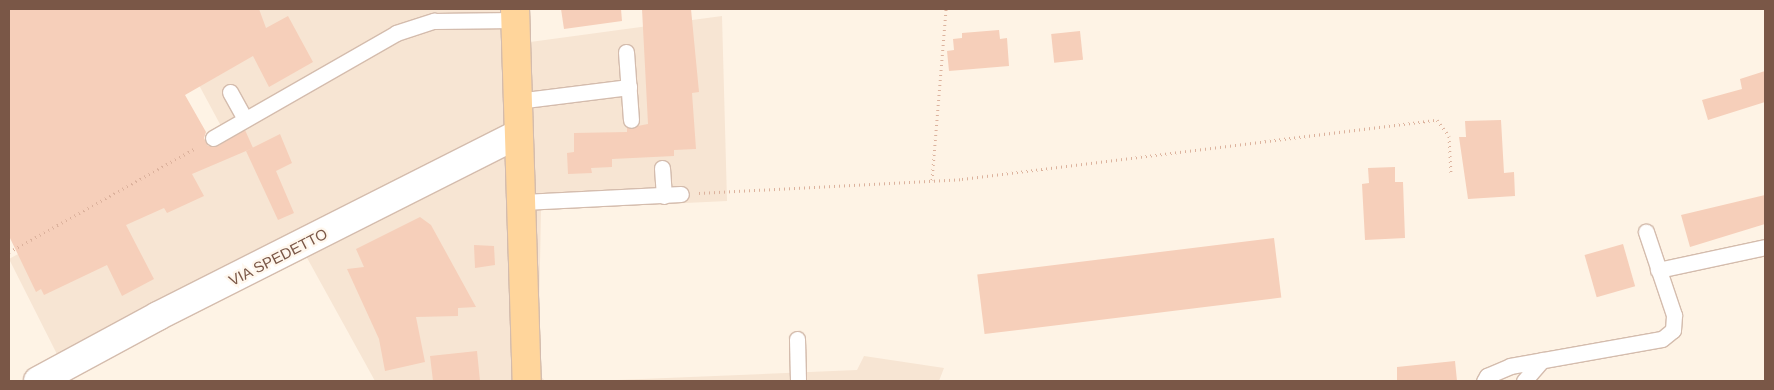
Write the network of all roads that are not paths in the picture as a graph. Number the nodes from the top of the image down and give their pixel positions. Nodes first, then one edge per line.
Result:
1 (514, 14) edge
2 (626, 52) dead end
3 (629, 87) junction
4 (230, 92) dead end
5 (517, 101) junction
6 (245, 119) junction
7 (631, 120) dead end
8 (518, 134) junction
9 (214, 138) road end
10 (662, 168) dead end
11 (681, 194) road end
12 (664, 196) junction
13 (524, 202) junction
14 (1646, 232) dead end
15 (1765, 247) edge
16 (1658, 270) junction
17 (797, 339) dead end
18 (1542, 360) junction
19 (38, 381) edge
20 (527, 381) edge
21 (798, 381) edge
22 (1484, 381) edge
23 (1524, 381) edge

1 - 5 main road
1 - 6 lane
2 - 3 lane
3 - 5 lane
3 - 7 lane
4 - 6 lane
5 - 8 main road
6 - 9 lane
8 - 13 main road
8 - 19 street, VIA SPEDETTO
10 - 12 lane
11 - 12 lane
12 - 13 lane
13 - 20 main road
14 - 16 lane
15 - 16 lane
16 - 18 lane
17 - 21 lane
18 - 22 lane
18 - 23 lane

